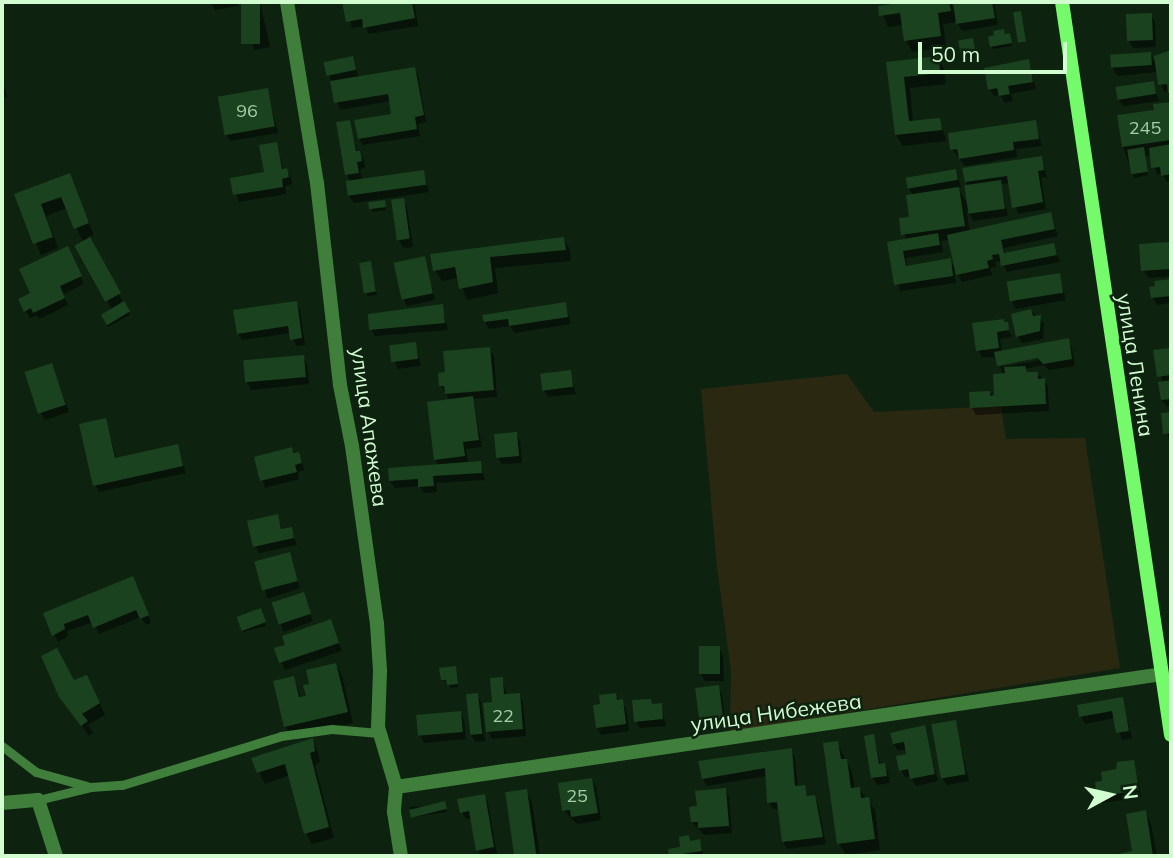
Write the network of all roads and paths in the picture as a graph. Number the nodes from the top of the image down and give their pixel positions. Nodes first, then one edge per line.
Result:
1 (287, 2) edge
2 (1062, 2) edge
3 (1162, 674) junction
4 (379, 733) junction
5 (1171, 735) edge
6 (2, 746) edge
7 (396, 787) junction
8 (91, 788) junction
9 (38, 800) junction
10 (2, 803) edge
11 (56, 856) edge
12 (401, 856) edge

1 - 4 street, улица Апажева
2 - 3 street, улица Ленина
3 - 5 street, улица Ленина
3 - 7 street, улица Нибежева
4 - 7 street, улица Апажева
4 - 8 lane
6 - 8 lane
7 - 12 street, улица Апажева
8 - 9 lane
9 - 10 street
9 - 11 street

